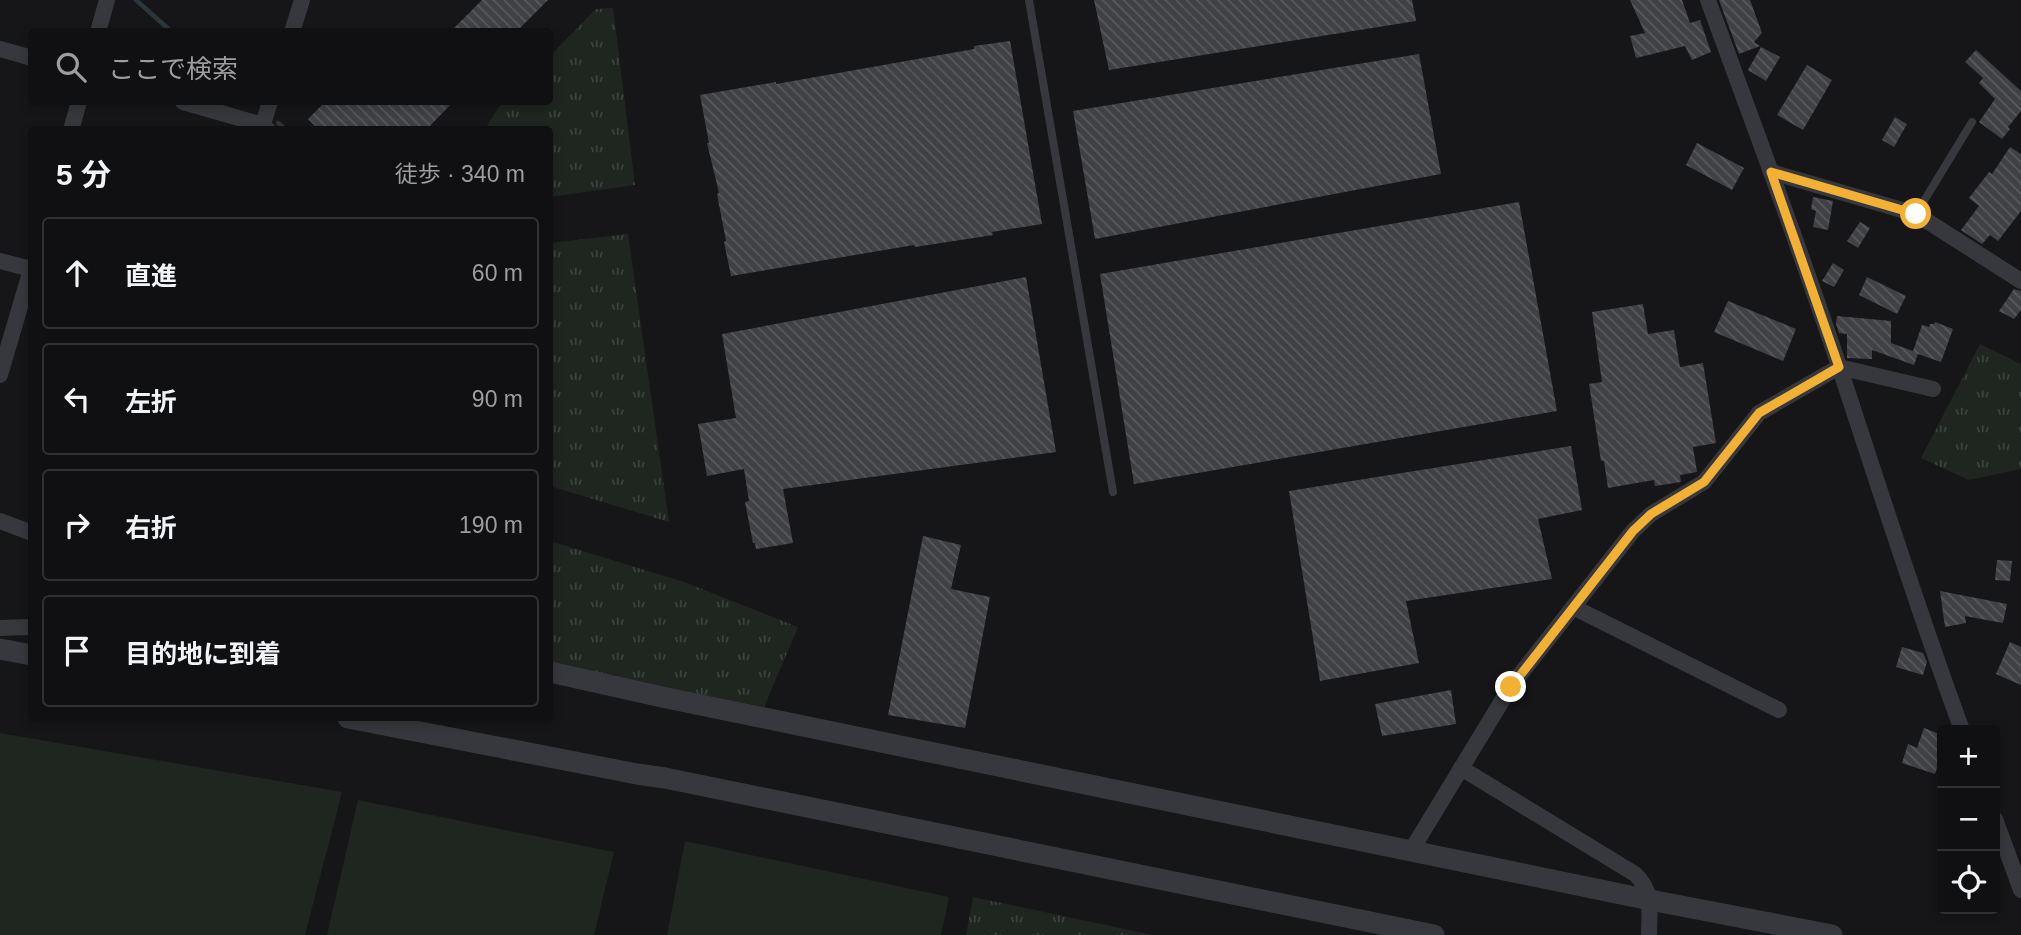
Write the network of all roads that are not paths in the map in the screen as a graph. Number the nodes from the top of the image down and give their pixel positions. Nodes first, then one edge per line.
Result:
1 (107, 0) edge
2 (302, 0) edge
3 (1029, 0) edge
4 (1708, 0) edge
5 (100, 28) edge
6 (293, 28) edge
7 (0, 49) edge
8 (28, 57) edge
9 (78, 105) edge
10 (192, 105) edge
11 (269, 105) edge
12 (1972, 122) dead end
13 (72, 126) edge
14 (258, 126) edge
15 (264, 126) edge
16 (1771, 172) junction
17 (1916, 214) junction
18 (0, 261) edge
19 (28, 267) edge
20 (28, 278) edge
21 (2021, 281) edge
22 (1839, 367) junction
23 (0, 375) edge
24 (1933, 389) dead end
25 (1112, 492) dead end
26 (0, 522) edge
27 (28, 532) edge
28 (1573, 607) junction
29 (28, 627) edge
30 (0, 628) edge
31 (0, 649) edge
32 (28, 654) edge
33 (553, 673) edge
34 (1779, 710) dead end
35 (363, 721) edge
36 (1960, 725) edge
37 (1461, 768) junction
38 (2000, 833) edge
39 (1411, 851) junction
40 (2021, 890) edge
41 (1650, 900) junction
42 (1649, 934) edge
43 (1434, 935) edge
44 (1832, 935) edge

1 - 5 street
2 - 6 street
3 - 25 lane
4 - 16 street
7 - 8 street
9 - 13 street
10 - 14 street
11 - 15 street
12 - 17 lane
16 - 17 street
16 - 22 street
17 - 21 street
18 - 19 street
20 - 23 street
22 - 24 street
22 - 28 street
22 - 36 street
26 - 27 street
28 - 34 street
28 - 37 street
29 - 30 street
31 - 32 street
33 - 39 street
35 - 43 street
37 - 39 street
37 - 41 street
38 - 40 street
39 - 41 street
41 - 42 street
41 - 44 street

